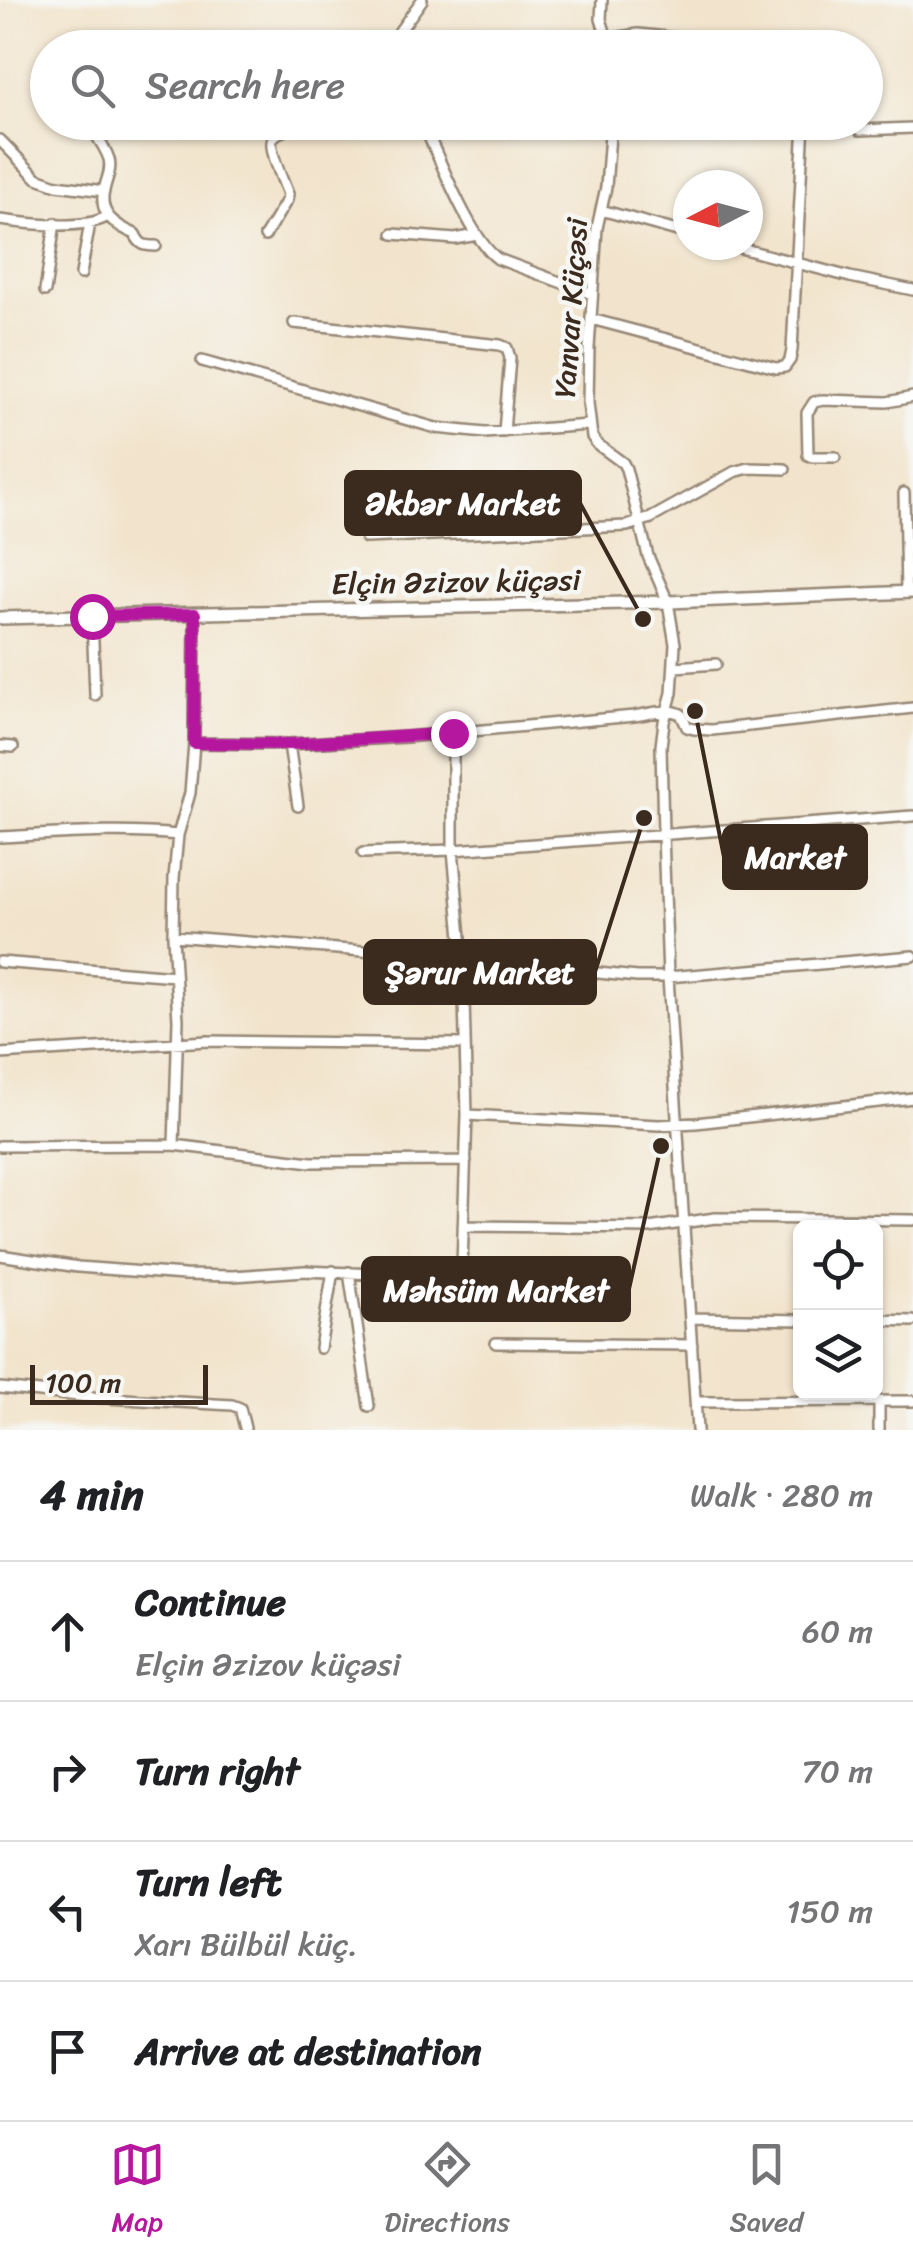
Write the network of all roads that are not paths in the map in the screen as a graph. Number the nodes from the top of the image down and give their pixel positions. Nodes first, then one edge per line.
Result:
1 (422, 0) edge
2 (602, 0) edge
3 (400, 30) edge
4 (604, 30) edge
5 (913, 128) edge
6 (883, 129) edge
7 (0, 140) edge
8 (98, 140) edge
9 (271, 140) edge
10 (433, 140) edge
11 (609, 140) edge
12 (803, 140) edge
13 (104, 191) junction
14 (601, 210) junction
15 (108, 216) junction
16 (0, 220) edge
17 (90, 223) junction
18 (55, 224) junction
19 (673, 230) edge
20 (393, 234) dead end
21 (265, 236) dead end
22 (477, 236) junction
23 (156, 246) dead end
24 (763, 254) edge
25 (796, 263) junction
26 (81, 274) dead end
27 (913, 290) edge
28 (45, 291) dead end
29 (592, 294) junction
30 (591, 320) junction
31 (294, 323) dead end
32 (202, 361) dead end
33 (913, 397) edge
34 (590, 425) junction
35 (504, 432) junction
36 (835, 456) dead end
37 (785, 468) dead end
38 (904, 493) dead end
39 (639, 523) junction
40 (366, 538) dead end
41 (909, 592) edge
42 (668, 602) junction
43 (195, 614) junction
44 (92, 616) junction
45 (0, 618) edge
46 (716, 664) dead end
47 (675, 667) junction
48 (96, 694) dead end
49 (913, 708) edge
50 (669, 710) junction
51 (453, 733) junction
52 (194, 743) junction
53 (290, 744) junction
54 (0, 746) edge
55 (13, 747) dead end
56 (298, 806) dead end
57 (913, 816) edge
58 (178, 834) junction
59 (663, 834) junction
60 (0, 837) edge
61 (453, 850) junction
62 (363, 853) dead end
63 (173, 936) junction
64 (913, 956) edge
65 (463, 959) junction
66 (0, 962) edge
67 (175, 976) junction
68 (668, 978) junction
69 (176, 1042) junction
70 (465, 1044) junction
71 (0, 1054) edge
72 (913, 1098) edge
73 (467, 1115) junction
74 (678, 1124) junction
75 (174, 1145) junction
76 (0, 1146) edge
77 (466, 1161) junction
78 (913, 1220) edge
79 (684, 1222) junction
80 (464, 1226) junction
81 (0, 1255) edge
82 (333, 1271) junction
83 (349, 1272) junction
84 (690, 1318) junction
85 (793, 1320) edge
86 (883, 1320) edge
87 (913, 1321) edge
88 (496, 1343) dead end
89 (692, 1345) junction
90 (320, 1348) dead end
91 (0, 1388) edge
92 (913, 1401) edge
93 (696, 1402) junction
94 (879, 1402) junction
95 (369, 1406) dead end
96 (245, 1428) edge
97 (697, 1430) edge
98 (879, 1430) edge

1 - 3 street
2 - 4 street
5 - 6 street
7 - 13 street
8 - 13 street
9 - 21 street
10 - 22 street
11 - 14 street, Yanvar Küçəsi
12 - 25 street
13 - 15 street
14 - 19 street
14 - 29 street, Yanvar Küçəsi
15 - 17 street
15 - 23 street
16 - 18 street
17 - 18 street
17 - 26 street
18 - 28 street
20 - 22 street
22 - 29 street
24 - 25 street
25 - 27 street
25 - 30 street
29 - 30 street, Yanvar Küçəsi
30 - 34 street, Yanvar Küçəsi
31 - 35 street
32 - 35 street
33 - 36 street
34 - 35 street
34 - 39 street, Yanvar Küçəsi
37 - 39 street
38 - 41 street
39 - 40 street
39 - 42 street, Yanvar Küçəsi
41 - 42 street, Elçin Əzizov küçəsi
42 - 43 street, Elçin Əzizov küçəsi
42 - 47 street, Yanvar Küçəsi
43 - 44 street, Elçin Əzizov küçəsi
43 - 52 street
44 - 45 street, Elçin Əzizov küçəsi
44 - 48 street
46 - 47 street
47 - 50 street, Yanvar Küçəsi
49 - 50 street
50 - 51 street
50 - 59 street, Yanvar Küçəsi
51 - 53 street
51 - 61 street
52 - 53 street
52 - 58 street
53 - 56 street
54 - 55 street
57 - 59 street
58 - 60 street
58 - 63 street
59 - 61 street
59 - 68 street, Yanvar Küçəsi
61 - 62 street
61 - 65 street
63 - 65 street
63 - 67 street
64 - 68 street
65 - 68 street
65 - 70 street
66 - 67 street
67 - 69 street
68 - 74 street, Yanvar Küçəsi
69 - 70 street
69 - 71 street
69 - 75 street
70 - 73 street
72 - 74 street
73 - 74 street
73 - 77 street
74 - 79 street, Yanvar Küçəsi
75 - 76 street
75 - 77 street
77 - 80 street
78 - 79 street
79 - 80 street
79 - 84 street, Yanvar Küçəsi
80 - 83 street
81 - 82 street
82 - 83 street
82 - 90 street
83 - 95 street
84 - 85 street
84 - 89 street, Yanvar Küçəsi
86 - 87 street
88 - 89 street
89 - 93 street, Yanvar Küçəsi
91 - 96 street
92 - 94 street
93 - 94 street
93 - 97 street, Yanvar Küçəsi
94 - 98 street

